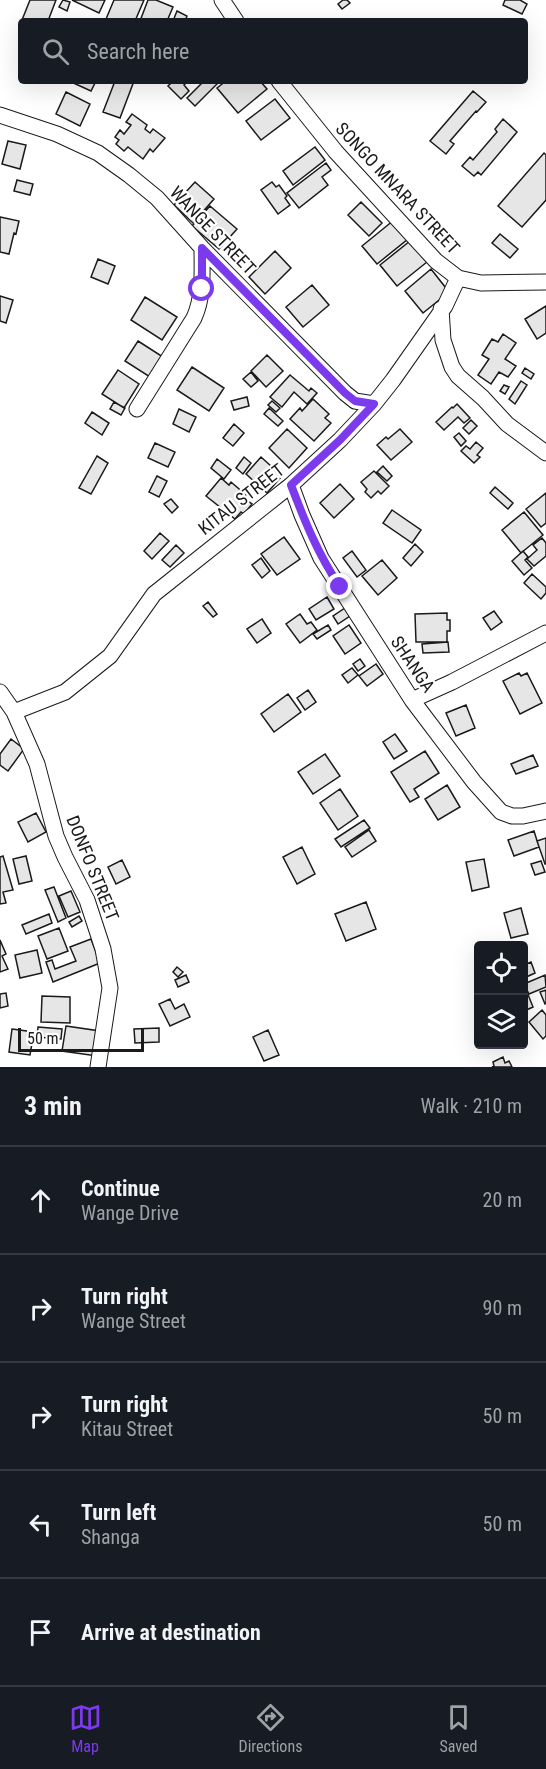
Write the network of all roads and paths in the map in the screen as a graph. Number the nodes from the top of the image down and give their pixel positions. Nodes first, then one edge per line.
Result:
1 (222, 0) edge
2 (234, 18) edge
3 (281, 84) edge
4 (0, 115) edge
5 (202, 248) junction
6 (458, 278) junction
7 (546, 282) edge
8 (441, 309) junction
9 (374, 404) junction
10 (137, 409) dead end
11 (546, 453) edge
12 (291, 485) junction
13 (546, 633) edge
14 (0, 692) edge
15 (412, 700) junction
16 (14, 712) junction
17 (546, 811) edge
18 (98, 1067) edge

1 - 2 street
3 - 6 street, SONGO MNARA STREET
4 - 5 street, WANGE STREET
5 - 9 street, WANGE STREET
5 - 10 street
6 - 7 street, SONGO MNARA STREET
6 - 8 street, KITAU STREET
8 - 9 street, KITAU STREET
8 - 11 street
9 - 12 street, KITAU STREET
12 - 15 street, SHANGA
12 - 16 street, KITAU STREET
13 - 15 street
14 - 16 street, DONFO STREET
15 - 17 street, SHANGA
16 - 18 street, DONFO STREET

